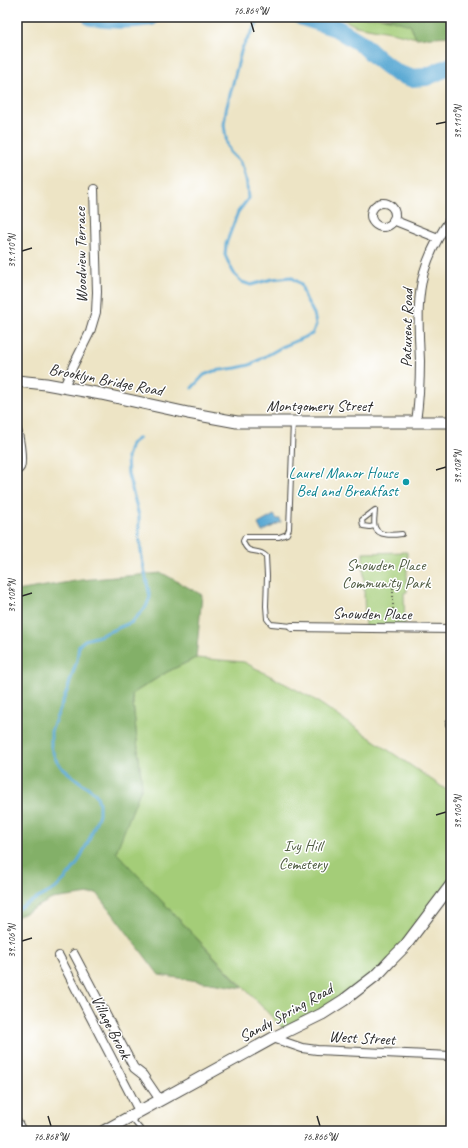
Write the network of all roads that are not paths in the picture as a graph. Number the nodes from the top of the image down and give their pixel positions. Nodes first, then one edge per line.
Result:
1 (94, 189) dead end
2 (451, 218) edge
3 (393, 220) dead end
4 (438, 238) junction
5 (17, 381) edge
6 (64, 387) junction
7 (188, 413) joint
8 (293, 422) junction
9 (416, 422) junction
10 (451, 422) edge
11 (17, 424) edge
12 (18, 430) edge
13 (17, 472) edge
14 (374, 526) dead end
15 (402, 534) dead end
16 (292, 626) joint
17 (451, 628) edge
18 (451, 885) edge
19 (74, 954) dead end
20 (58, 956) dead end
21 (273, 1038) junction
22 (451, 1056) edge
23 (160, 1100) junction
24 (134, 1114) junction
25 (17, 1122) edge
26 (22, 1131) edge
27 (104, 1131) edge
28 (142, 1131) edge

1 - 6 street, Woodview Terrace
2 - 4 street, Patuxent Road
3 - 4 street
4 - 9 street, Patuxent Road
5 - 6 street, Brooklyn Bridge Road
6 - 7 street, Brooklyn Bridge Road
7 - 8 street, Montgomery Street
8 - 9 street, Montgomery Street
8 - 16 lane
9 - 10 street, Montgomery Street
11 - 12 lane
12 - 13 lane
14 - 15 lane
16 - 17 street, Snowden Place
18 - 21 street, Sandy Spring Road
19 - 23 street
20 - 24 street, Village Brook
21 - 22 street, West Street
21 - 23 street, Sandy Spring Road
23 - 24 street, Sandy Spring Road
24 - 27 street, Sandy Spring Road
24 - 28 lane
25 - 26 street

